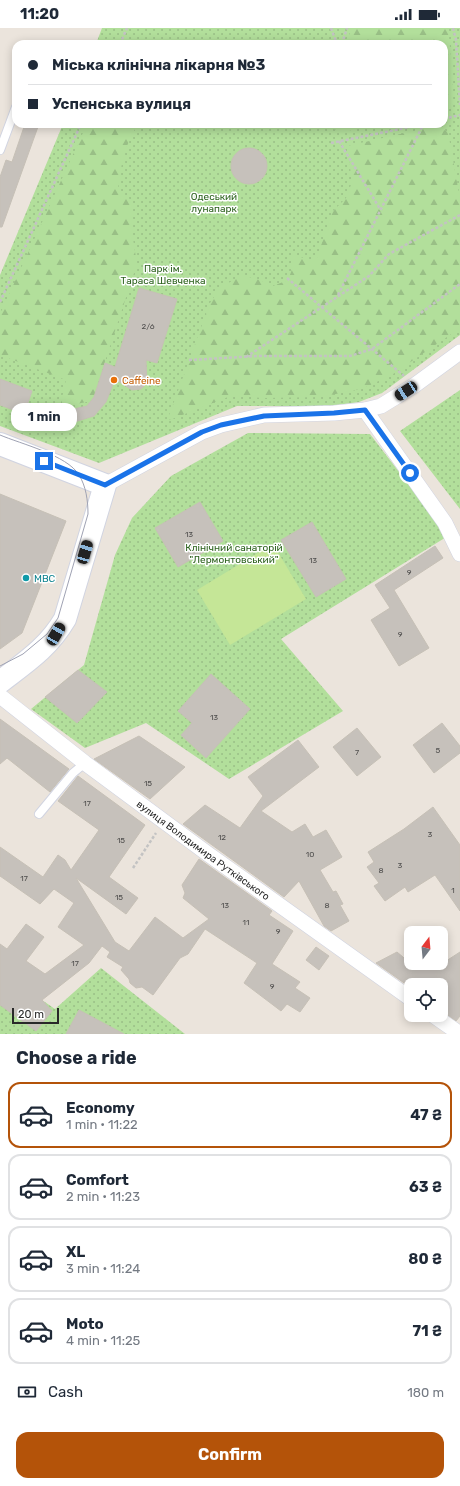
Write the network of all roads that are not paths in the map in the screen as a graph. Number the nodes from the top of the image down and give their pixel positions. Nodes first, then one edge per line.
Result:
1 (12, 118) edge
2 (0, 150) edge
3 (460, 352) edge
4 (365, 410) junction
5 (0, 444) edge
6 (105, 485) junction
7 (460, 554) edge
8 (0, 682) edge
9 (0, 696) edge
10 (84, 763) junction
11 (39, 814) dead end
12 (404, 994) edge
13 (444, 1022) edge
14 (460, 1034) edge

1 - 2 lane
3 - 4 street
4 - 6 street
4 - 7 street
5 - 6 street
6 - 8 street
9 - 10 street, вулиця Володимира Рутківського
10 - 11 lane
10 - 12 street, вулиця Володимира Рутківського
13 - 14 street

